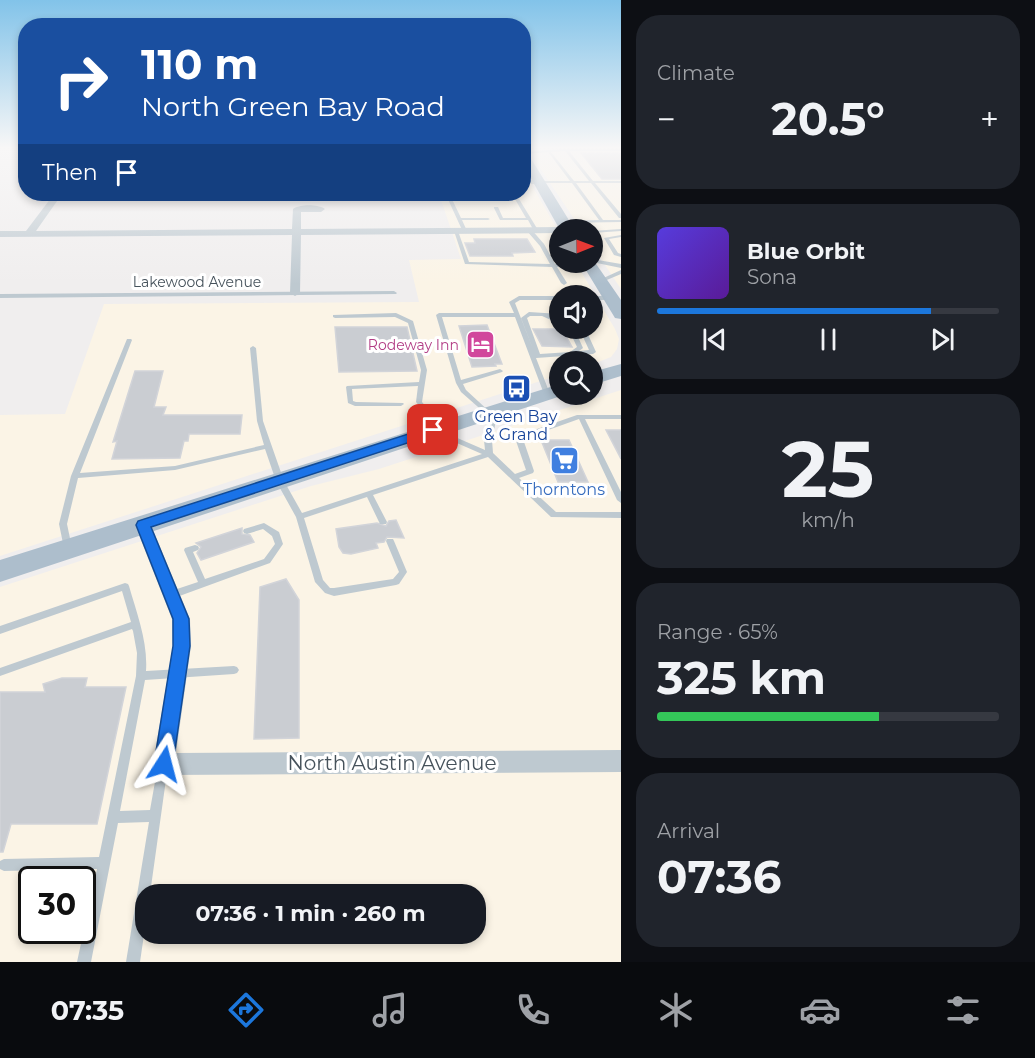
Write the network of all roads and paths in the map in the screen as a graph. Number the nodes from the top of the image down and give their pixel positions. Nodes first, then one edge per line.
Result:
1 (546, 194) edge
2 (581, 194) edge
3 (601, 194) edge
4 (53, 201) edge
5 (450, 201) edge
6 (518, 201) edge
7 (496, 208) dead end
8 (321, 209) dead end
9 (459, 219) junction
10 (488, 219) dead end
11 (529, 219) junction
12 (560, 219) edge
13 (600, 219) edge
14 (621, 219) edge
15 (603, 221) edge
16 (549, 228) edge
17 (533, 230) junction
18 (621, 230) edge
19 (460, 231) junction
20 (603, 231) edge
21 (296, 232) junction
22 (0, 234) edge
23 (29, 234) junction
24 (621, 236) edge
25 (621, 256) edge
26 (549, 257) edge
27 (549, 264) edge
28 (621, 266) edge
29 (603, 267) edge
30 (603, 269) edge
31 (621, 272) edge
32 (558, 273) edge
33 (596, 273) edge
34 (564, 283) dead end
35 (295, 293) junction
36 (394, 293) dead end
37 (0, 296) edge
38 (549, 298) edge
39 (603, 298) edge
40 (611, 298) junction
41 (549, 311) edge
42 (516, 313) junction
43 (540, 314) junction
44 (621, 314) edge
45 (549, 315) edge
46 (335, 316) dead end
47 (549, 318) edge
48 (575, 339) edge
49 (587, 339) edge
50 (129, 340) dead end
51 (253, 348) dead end
52 (621, 350) edge
53 (536, 354) junction
54 (500, 371) dead end
55 (607, 377) edge
56 (549, 381) edge
57 (459, 383) junction
58 (422, 384) junction
59 (549, 394) edge
60 (401, 404) dead end
61 (491, 412) junction
62 (581, 417) junction
63 (621, 417) edge
64 (437, 429) junction
65 (268, 446) junction
66 (489, 454) junction
67 (75, 476) junction
68 (513, 477) junction
69 (280, 481) junction
70 (369, 495) junction
71 (620, 497) edge
72 (621, 515) edge
73 (300, 517) junction
74 (383, 522) dead end
75 (143, 525) junction
76 (247, 531) dead end
77 (390, 541) dead end
78 (195, 548) dead end
79 (68, 549) junction
80 (0, 571) edge
81 (203, 584) junction
82 (171, 595) junction
83 (136, 624) junction
84 (0, 630) edge
85 (234, 670) dead end
86 (0, 672) edge
87 (178, 674) junction
88 (141, 676) junction
89 (621, 761) edge
90 (164, 764) junction
91 (154, 816) junction
92 (112, 817) junction
93 (103, 863) junction
94 (4, 865) dead end
95 (84, 962) edge
96 (133, 962) edge

1 - 12 main road
2 - 13 lane
3 - 14 lane
4 - 23 street
5 - 9 lane
6 - 11 lane
7 - 11 lane
8 - 21 street
9 - 10 lane
9 - 19 lane
11 - 17 lane
14 - 15 lane
16 - 17 street
17 - 19 street
17 - 26 lane
18 - 20 lane
19 - 21 street
19 - 27 lane
21 - 23 street
21 - 35 street
22 - 23 street
24 - 25 lane
28 - 29 lane
30 - 31 lane
32 - 34 lane
33 - 40 main road
35 - 36 lane, Lakewood Avenue
35 - 37 lane, Lakewood Avenue
38 - 42 lane
39 - 40 lane
40 - 44 main road
41 - 42 lane
42 - 53 lane
42 - 57 lane
43 - 45 lane
43 - 47 lane
43 - 53 lane
46 - 58 lane
48 - 53 lane
49 - 53 lane
50 - 67 lane
51 - 65 lane
52 - 55 main road
53 - 56 lane
54 - 57 lane
57 - 61 lane
58 - 60 lane
58 - 64 lane
59 - 61 main road
61 - 64 main road
61 - 66 lane
62 - 63 lane
62 - 68 lane
62 - 71 lane
64 - 66 lane
64 - 69 main road
65 - 67 lane
65 - 69 lane
66 - 68 lane
66 - 70 lane
67 - 79 lane
68 - 72 lane
69 - 73 lane
69 - 75 main road
70 - 73 lane
70 - 74 lane
73 - 77 lane
75 - 79 main road
75 - 82 street
76 - 81 lane
78 - 81 lane
79 - 80 main road
81 - 82 lane
82 - 87 street
83 - 84 lane
83 - 86 lane
83 - 88 lane
85 - 87 lane
87 - 88 lane
87 - 90 street
88 - 92 lane
89 - 90 street, North Austin Avenue
90 - 91 lane
91 - 92 lane
91 - 96 lane
92 - 93 lane
93 - 94 lane
93 - 95 lane

